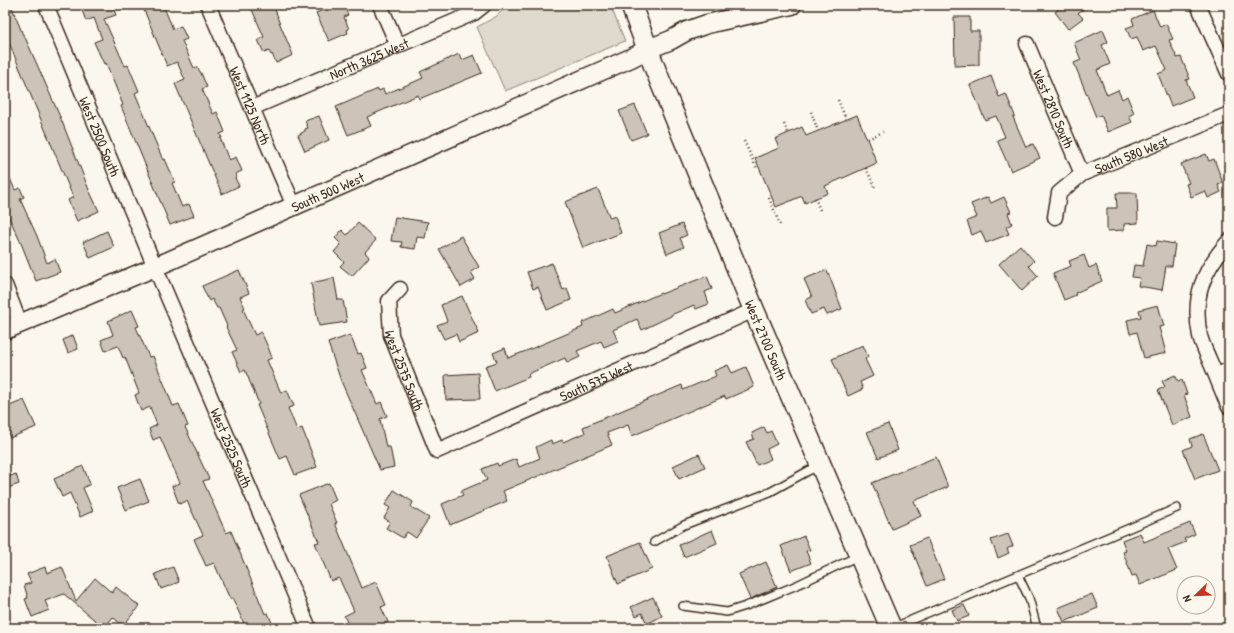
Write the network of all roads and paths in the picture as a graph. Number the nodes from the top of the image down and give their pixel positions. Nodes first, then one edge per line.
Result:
1 (46, 5) edge
2 (208, 5) edge
3 (380, 5) edge
4 (484, 5) edge
5 (631, 5) edge
6 (792, 5) edge
7 (1198, 5) edge
8 (1027, 44) dead end
9 (398, 46) junction
10 (648, 49) junction
11 (1229, 74) edge
12 (838, 100) dead end
13 (252, 108) junction
14 (811, 112) dead end
15 (1229, 114) edge
16 (846, 119) dead end
17 (784, 124) dead end
18 (818, 131) dead end
19 (883, 132) dead end
20 (788, 133) dead end
21 (868, 139) dead end
22 (744, 141) dead end
23 (866, 168) dead end
24 (757, 169) dead end
25 (1082, 174) junction
26 (875, 188) dead end
27 (769, 198) dead end
28 (815, 198) dead end
29 (294, 206) junction
30 (820, 210) dead end
31 (1055, 217) dead end
32 (781, 227) dead end
33 (1229, 241) edge
34 (155, 267) junction
35 (5, 285) edge
36 (400, 289) dead end
37 (754, 310) junction
38 (12, 327) edge
39 (1229, 370) edge
40 (1216, 375) junction
41 (1229, 407) edge
42 (437, 451) joint
43 (821, 466) junction
44 (1177, 508) dead end
45 (654, 542) dead end
46 (860, 555) junction
47 (1018, 575) junction
48 (682, 606) dead end
49 (309, 628) edge
50 (892, 628) edge
51 (1038, 628) edge

1 - 34 street, West 2500 South
2 - 13 street, West 1125 North
3 - 9 street
4 - 9 street, North 3625 West
5 - 10 main road, West 2700 South
6 - 10 street, South 500 West
7 - 11 street
8 - 25 street, West 2810 South
9 - 13 street, North 3625 West
10 - 29 street, South 500 West
10 - 37 main road, West 2700 South
12 - 16 path
13 - 29 street, West 1125 North
14 - 18 path
15 - 25 street, South 580 West
17 - 20 path
19 - 21 path
22 - 24 path
23 - 26 path
25 - 31 street, South 580 West
27 - 32 path
28 - 30 path
29 - 34 street, South 500 West
33 - 40 street
34 - 38 street, South 500 West
34 - 49 street, West 2525 South
35 - 38 street
36 - 42 street, West 2575 South
37 - 42 street, South 575 West
37 - 43 main road, West 2700 South
39 - 40 street
40 - 41 street
43 - 45 lane
43 - 46 main road, West 2700 South
44 - 47 lane
46 - 48 lane
46 - 50 main road, West 2700 South
47 - 50 lane
47 - 51 lane

